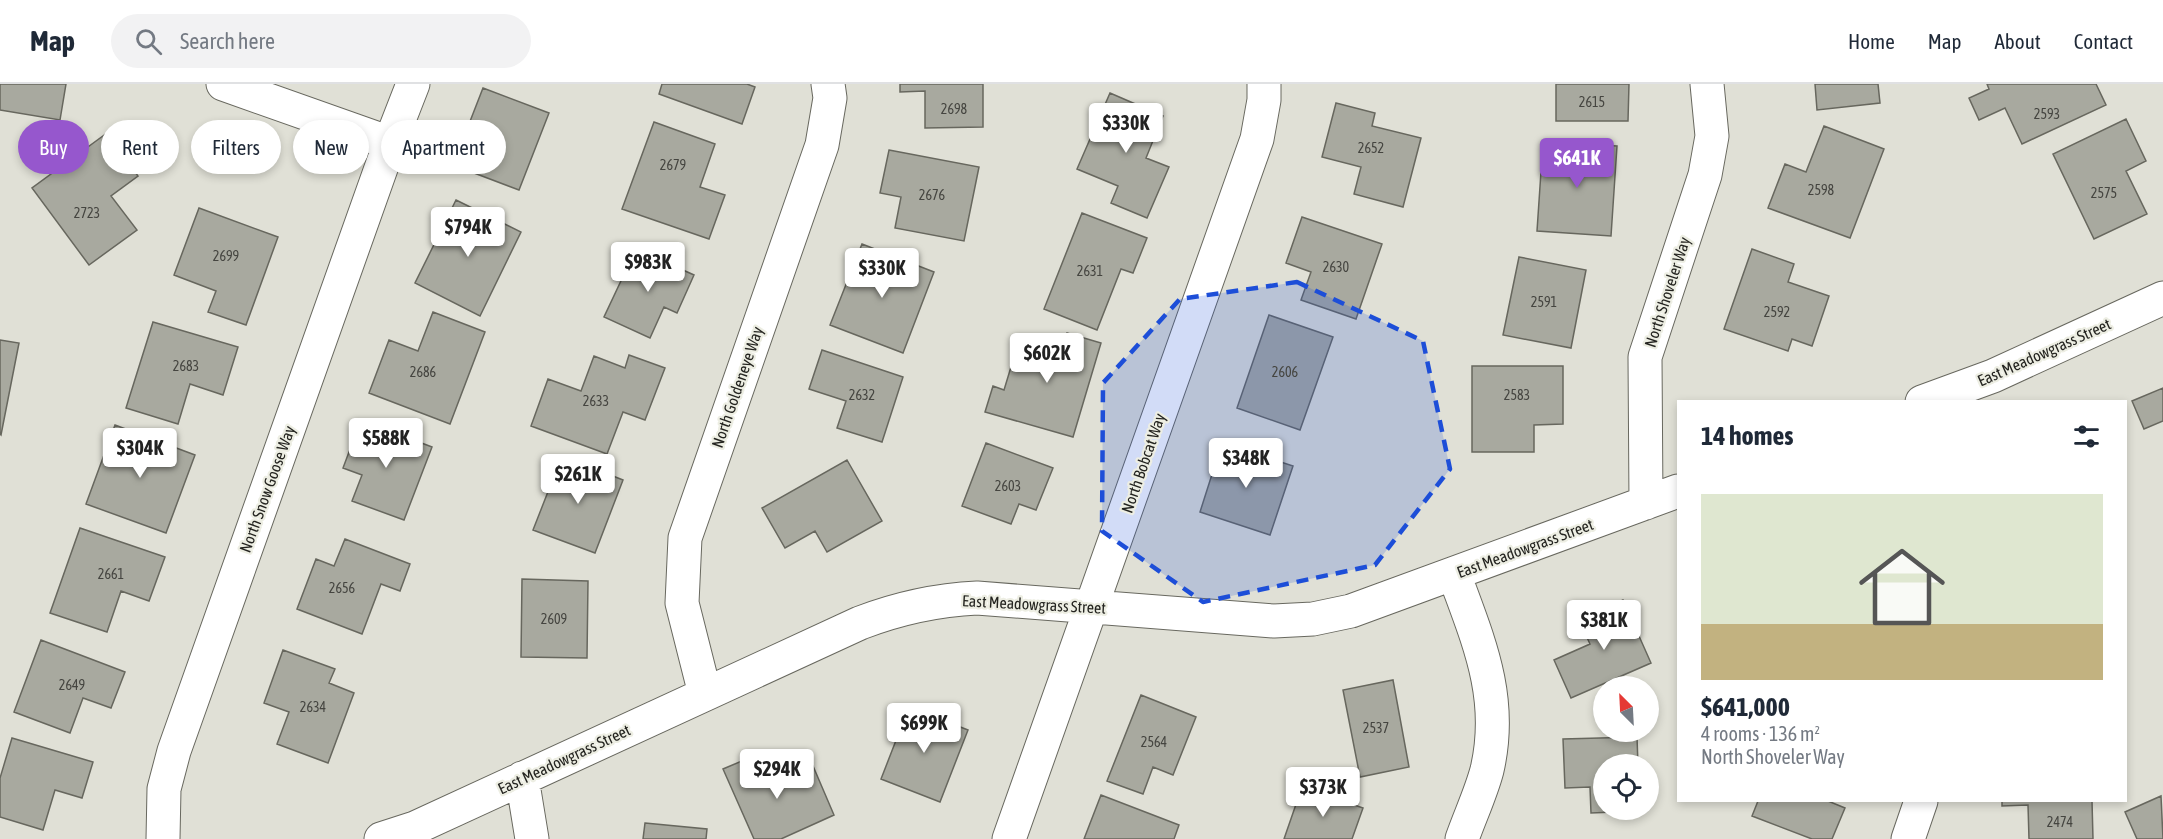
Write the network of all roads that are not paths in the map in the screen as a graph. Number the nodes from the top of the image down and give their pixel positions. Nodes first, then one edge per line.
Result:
1 (223, 84) edge
2 (413, 84) edge
3 (828, 84) edge
4 (1264, 84) edge
5 (1707, 84) edge
6 (399, 120) edge
7 (381, 140) edge
8 (381, 168) edge
9 (2163, 298) edge
10 (1928, 400) edge
11 (1677, 491) edge
12 (1646, 503) junction
13 (1454, 574) junction
14 (1092, 606) junction
15 (705, 694) junction
16 (522, 778) junction
17 (1921, 802) edge
18 (163, 839) edge
19 (381, 839) edge
20 (532, 839) edge
21 (1009, 839) edge
22 (1462, 839) edge
23 (1908, 839) edge

1 - 7 street
2 - 6 street, North Snow Goose Way
3 - 15 street, North Goldeneye Way
4 - 14 street, North Bobcat Way
5 - 12 street, North Shoveler Way
8 - 18 street, North Snow Goose Way
9 - 10 street, East Meadowgrass Street
11 - 12 street, East Meadowgrass Street
12 - 13 street, East Meadowgrass Street
13 - 14 street, East Meadowgrass Street
13 - 22 street
14 - 15 street, East Meadowgrass Street
14 - 21 street, North Bobcat Way
15 - 16 street, East Meadowgrass Street
16 - 19 street, East Meadowgrass Street
16 - 20 street
17 - 23 street

